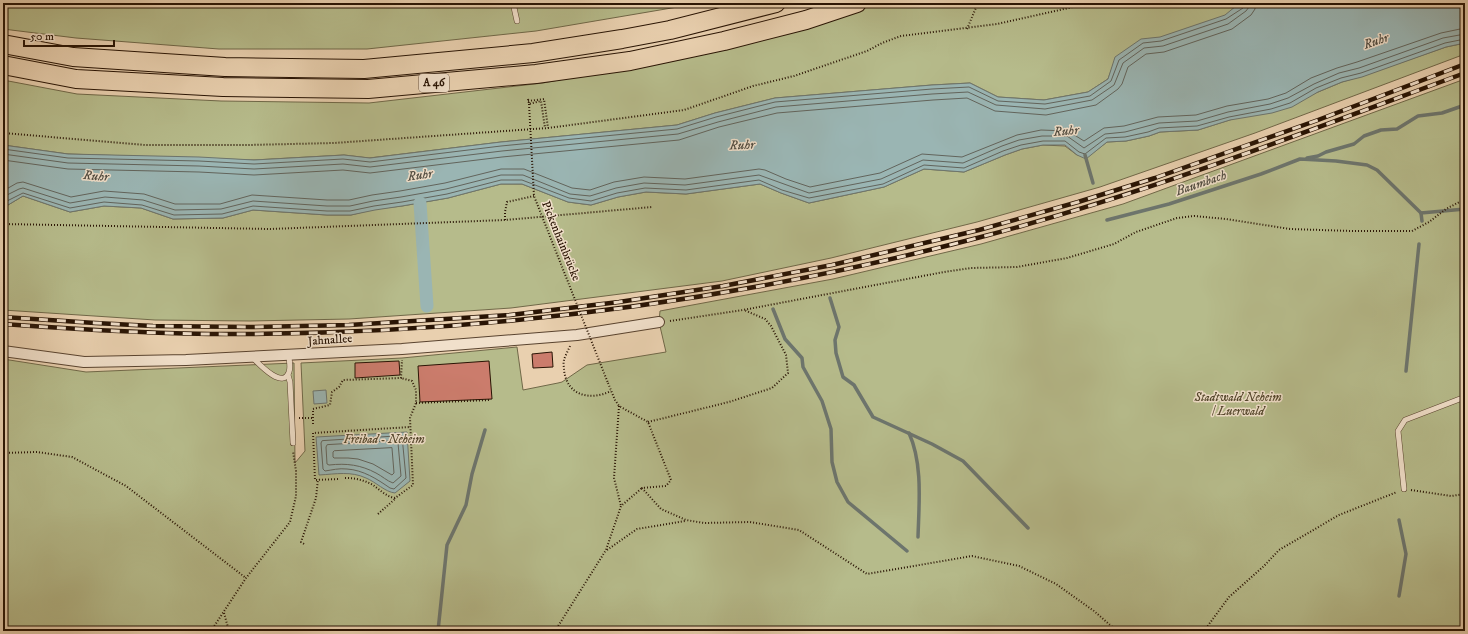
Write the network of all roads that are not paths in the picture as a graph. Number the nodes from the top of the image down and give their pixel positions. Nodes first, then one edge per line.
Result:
1 (513, 3) edge
2 (776, 3) edge
3 (857, 3) edge
4 (517, 21) dead end
5 (3, 44) edge
6 (3, 65) edge
7 (659, 322) road end
8 (3, 351) edge
9 (289, 356) junction
10 (253, 357) junction
11 (288, 375) junction
12 (1465, 397) edge
13 (293, 443) road end
14 (1404, 489) road end

1 - 4 lane
2 - 5 highway, A 46
3 - 6 highway, A 46
7 - 9 street, Jahnallee
8 - 10 street, Jahnallee
9 - 10 street, Jahnallee
9 - 11 lane
10 - 11 lane
11 - 13 lane
12 - 14 lane

